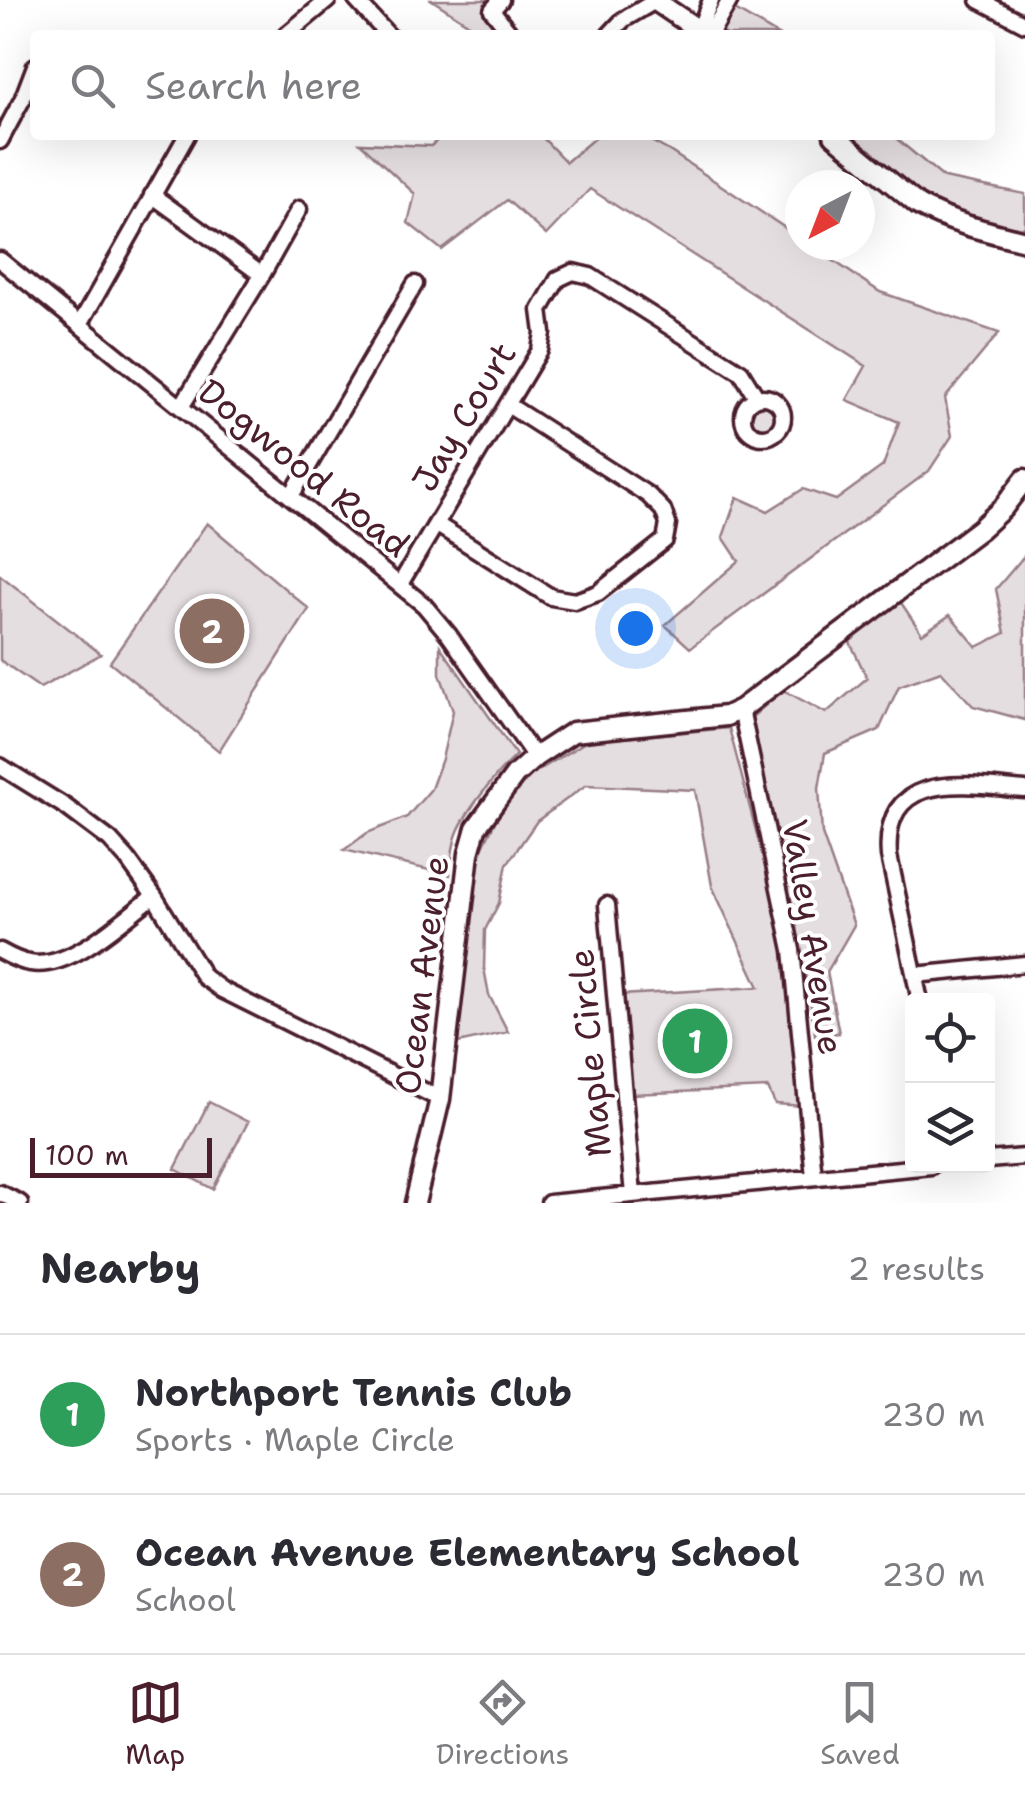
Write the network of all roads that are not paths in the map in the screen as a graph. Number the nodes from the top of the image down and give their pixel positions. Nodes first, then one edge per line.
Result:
1 (328, 0) edge
2 (356, 0) edge
3 (501, 0) edge
4 (654, 0) edge
5 (711, 0) edge
6 (730, 0) edge
7 (980, 0) edge
8 (1025, 24) edge
9 (292, 30) edge
10 (383, 30) edge
11 (508, 30) edge
12 (613, 30) edge
13 (700, 30) edge
14 (706, 30) edge
15 (707, 30) edge
16 (30, 79) edge
17 (183, 140) edge
18 (840, 140) edge
19 (0, 141) edge
20 (152, 195) junction
21 (299, 209) dead end
22 (1025, 240) edge
23 (0, 260) edge
24 (262, 275) junction
25 (415, 284) dead end
26 (80, 324) junction
27 (757, 398) dead end
28 (508, 405) junction
29 (181, 406) junction
30 (1025, 480) edge
31 (291, 496) junction
32 (436, 524) junction
33 (400, 584) junction
34 (741, 708) junction
35 (535, 757) junction
36 (0, 766) edge
37 (1025, 790) edge
38 (154, 896) junction
39 (607, 905) dead end
40 (0, 951) edge
41 (1025, 964) edge
42 (914, 975) junction
43 (918, 993) edge
44 (440, 1099) junction
45 (1025, 1157) edge
46 (995, 1159) edge
47 (905, 1168) edge
48 (814, 1177) junction
49 (0, 1193) edge
50 (632, 1195) junction
51 (20, 1203) edge
52 (416, 1203) edge
53 (549, 1203) edge

1 - 9 street
2 - 10 street
3 - 11 street
4 - 12 street
4 - 13 main road
5 - 14 street
6 - 15 street
7 - 8 street
16 - 19 street
17 - 20 street
18 - 22 main road
20 - 24 street
20 - 26 street
21 - 24 street
23 - 26 street, Dogwood Road
24 - 29 street
25 - 31 street
26 - 29 street, Dogwood Road
27 - 28 street, Jay Court
28 - 32 street, Jay Court
28 - 32 street
29 - 31 street, Dogwood Road
30 - 34 main road, Ocean Avenue
31 - 33 street, Dogwood Road
32 - 33 street, Jay Court
33 - 35 street, Dogwood Road
34 - 35 main road, Ocean Avenue
34 - 48 street, Valley Avenue
35 - 44 main road, Ocean Avenue
36 - 38 street
37 - 42 street
38 - 40 street
38 - 44 street
39 - 50 street, Maple Circle
41 - 42 street
42 - 43 street
44 - 52 main road, Ocean Avenue
45 - 46 street
47 - 48 street
48 - 50 street
49 - 51 street
50 - 53 street

